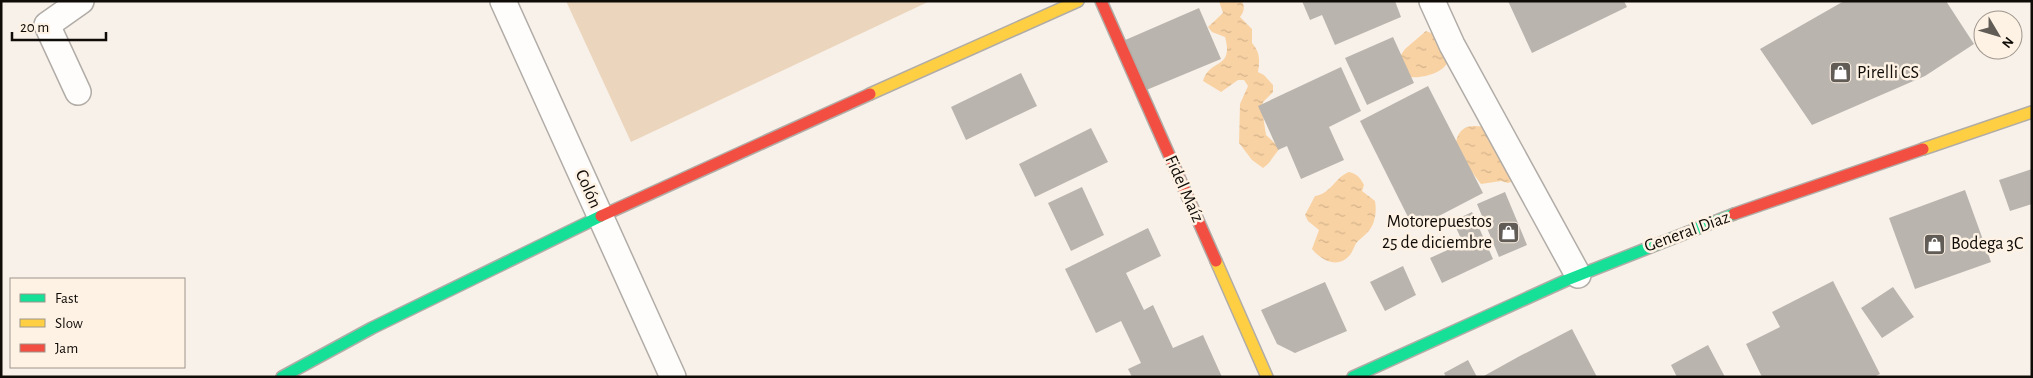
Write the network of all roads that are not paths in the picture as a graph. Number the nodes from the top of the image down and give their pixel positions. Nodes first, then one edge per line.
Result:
1 (81, 1) edge
2 (503, 1) edge
3 (1078, 1) edge
4 (1101, 1) edge
5 (1432, 1) edge
6 (78, 92) dead end
7 (2032, 112) edge
8 (600, 216) junction
9 (1578, 275) junction
10 (282, 377) edge
11 (673, 377) edge
12 (1267, 377) edge
13 (1353, 377) edge

1 - 6 street
2 - 8 street, Colón
3 - 8 street
4 - 12 street, Fidel Maíz
5 - 9 street
7 - 9 street, General Diaz
8 - 10 street
8 - 11 street, Colón
9 - 13 street, General Diaz

